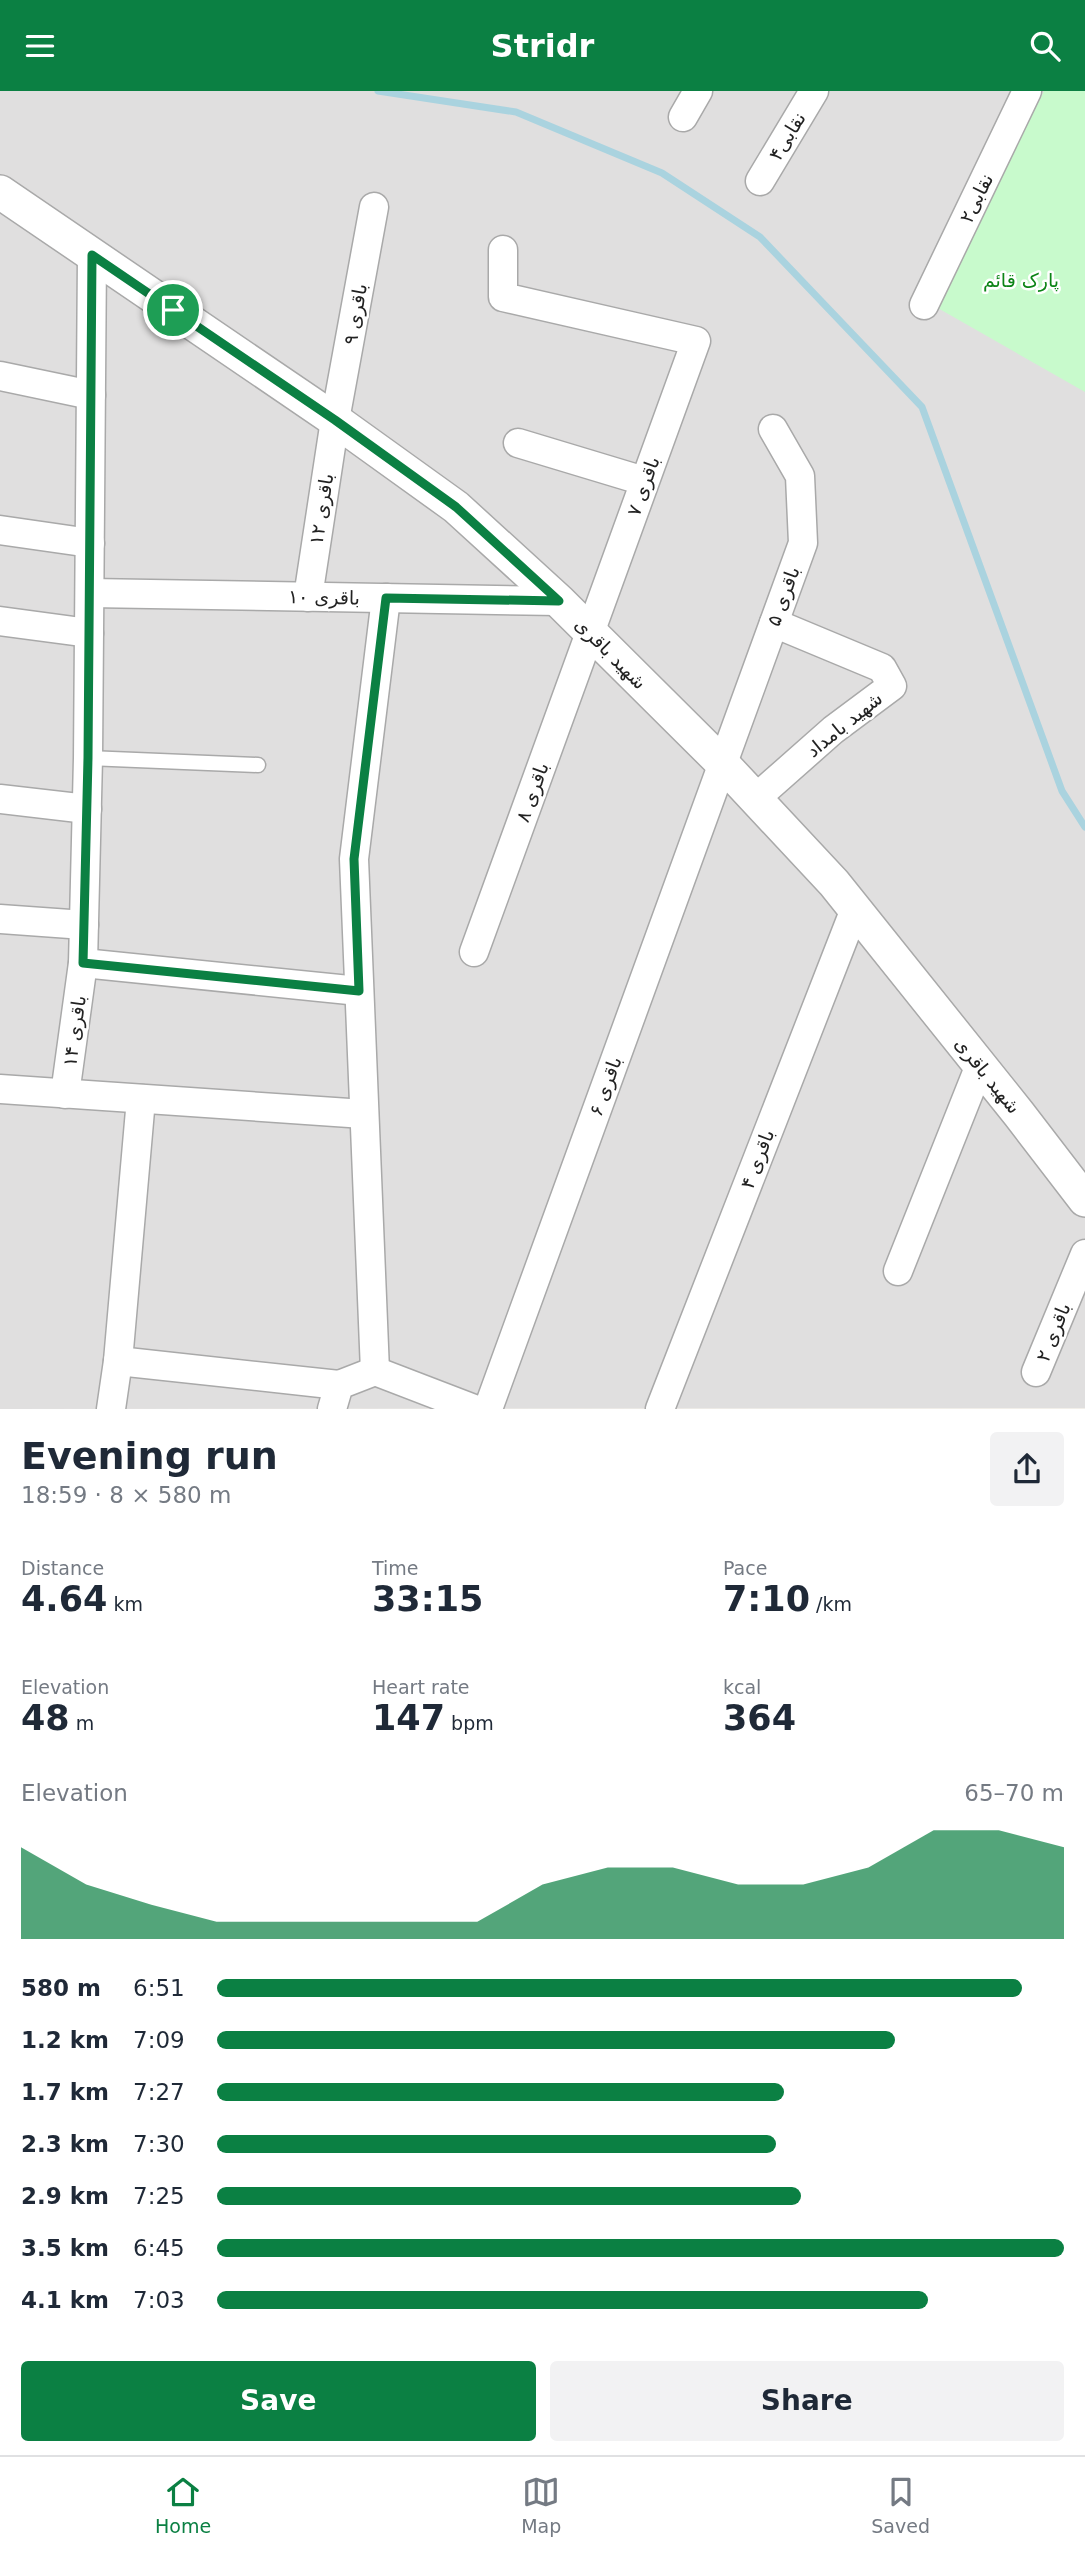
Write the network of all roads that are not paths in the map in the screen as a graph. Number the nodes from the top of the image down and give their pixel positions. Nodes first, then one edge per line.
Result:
1 (698, 91) edge
2 (814, 91) edge
3 (1027, 91) edge
4 (683, 117) dead end
5 (760, 181) dead end
6 (0, 192) edge
7 (374, 207) dead end
8 (503, 250) dead end
9 (92, 255) junction
10 (925, 305) dead end
11 (0, 376) edge
12 (91, 395) junction
13 (335, 420) junction
14 (774, 429) dead end
15 (518, 443) dead end
16 (645, 481) junction
17 (0, 530) edge
18 (90, 543) junction
19 (90, 593) junction
20 (307, 597) junction
21 (386, 598) junction
22 (559, 601) junction
23 (0, 621) edge
24 (774, 623) junction
25 (590, 632) junction
26 (89, 633) junction
27 (88, 758) junction
28 (722, 763) junction
29 (258, 765) dead end
30 (0, 799) edge
31 (755, 799) junction
32 (87, 810) junction
33 (855, 909) junction
34 (0, 919) edge
35 (84, 925) junction
36 (474, 952) dead end
37 (83, 963) junction
38 (359, 991) junction
39 (980, 1065) junction
40 (0, 1089) edge
41 (65, 1094) junction
42 (141, 1099) junction
43 (364, 1114) junction
44 (1085, 1200) edge
45 (1085, 1254) edge
46 (898, 1272) dead end
47 (118, 1361) junction
48 (1036, 1372) dead end
49 (351, 1386) edge
50 (111, 1409) edge
51 (474, 1409) edge
52 (488, 1409) edge
53 (660, 1409) edge

1 - 4 street
2 - 5 street, نقابی۴
3 - 10 street, نقابی۲
6 - 9 street, شهید باقری
7 - 13 street, باقری ۹
8 - 16 street, باقری ۷
9 - 12 street, باقری ۱۴
9 - 13 street, شهید باقری
11 - 12 street
12 - 18 street, باقری ۱۴
13 - 20 street, باقری ۱۲
13 - 22 street, شهید باقری
14 - 24 street, باقری ۵
15 - 16 street
16 - 25 street, باقری ۷
17 - 18 street
18 - 19 street, باقری ۱۴
19 - 20 street, باقری ۱۰
19 - 26 street, باقری ۱۴
20 - 21 street, باقری ۱۰
21 - 22 street, باقری ۱۰
21 - 38 street
22 - 25 street, شهید باقری
23 - 26 street
24 - 28 street, باقری ۵
24 - 31 street, شهید بامداد
25 - 28 street, شهید باقری
25 - 36 street, باقری ۸
26 - 27 street, باقری ۱۴
27 - 29 lane
27 - 32 street, باقری ۱۴
28 - 31 street, شهید باقری
28 - 52 street, باقری ۶
30 - 32 street
31 - 33 street, شهید باقری
32 - 35 street, باقری ۱۴
33 - 39 street, شهید باقری
33 - 53 street, باقری ۴
34 - 35 street
35 - 37 street, باقری ۱۴
37 - 38 street
37 - 41 street, باقری ۱۴
38 - 43 street
39 - 44 street, شهید باقری
39 - 46 street
40 - 41 street
41 - 42 street
42 - 43 street
42 - 47 street
43 - 49 street
45 - 48 street, باقری ۲
47 - 49 street
47 - 50 street
49 - 51 street

